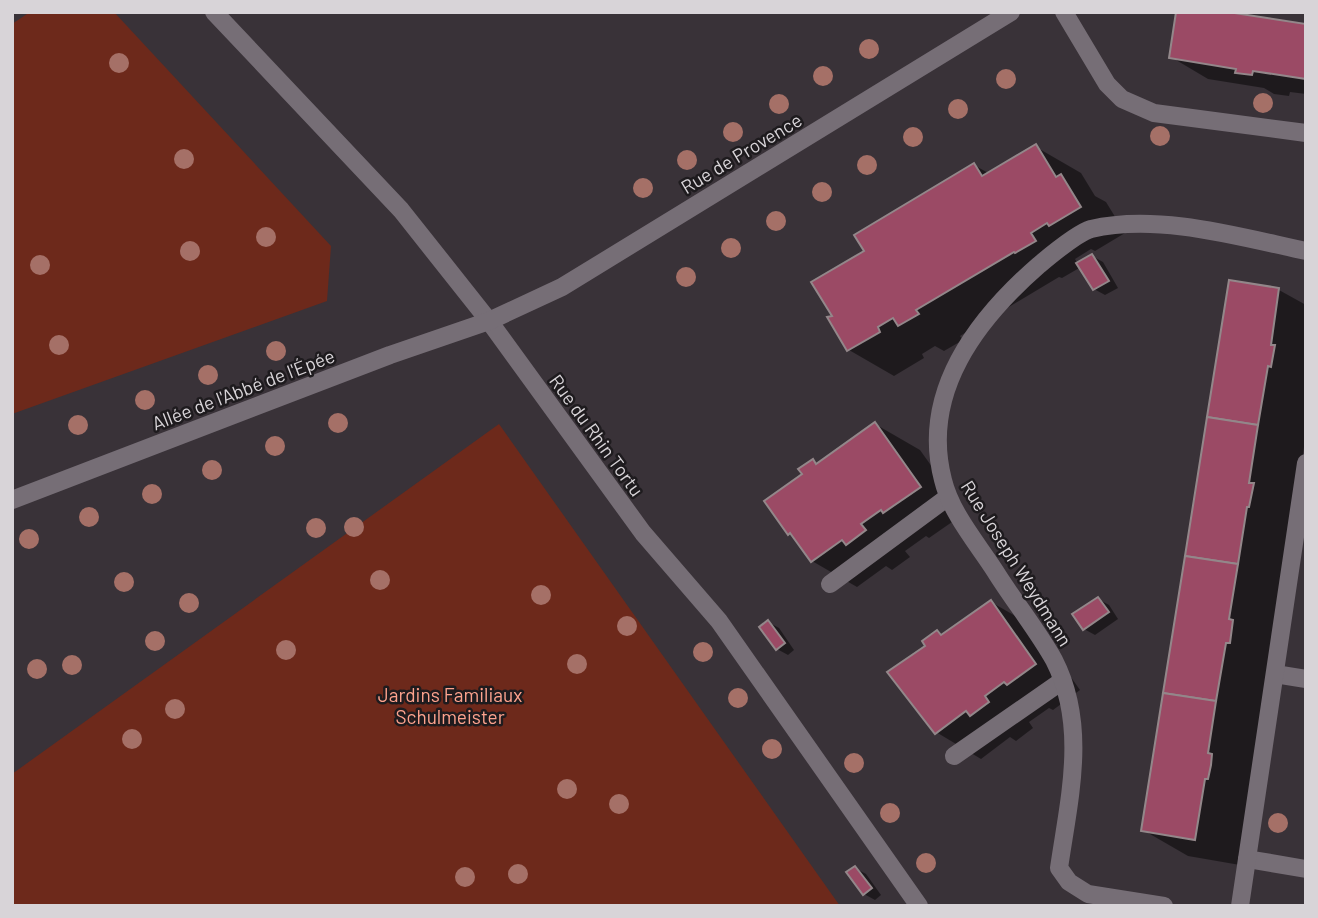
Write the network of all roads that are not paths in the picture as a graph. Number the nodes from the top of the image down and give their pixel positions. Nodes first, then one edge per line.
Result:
1 (214, 12) edge
2 (1011, 12) edge
3 (1064, 12) edge
4 (1306, 133) edge
5 (1306, 251) edge
6 (489, 321) junction
7 (1306, 463) edge
8 (948, 497) junction
9 (12, 500) edge
10 (830, 584) dead end
11 (1275, 674) junction
12 (1306, 679) edge
13 (1062, 681) junction
14 (954, 757) dead end
15 (1247, 859) junction
16 (1306, 869) edge
17 (919, 906) edge
18 (1164, 906) edge
19 (1240, 906) edge

1 - 6 street, Rue du Rhin Tortu
2 - 6 street, Rue de Provence
3 - 4 street
5 - 8 street, Rue Joseph Weydmann
6 - 9 street, Allée de l'Abbé de l'Épée
6 - 17 street, Rue du Rhin Tortu
7 - 11 street
8 - 10 street
8 - 13 street, Rue Joseph Weydmann
11 - 12 street
11 - 15 street
13 - 14 street
13 - 18 street, Rue Joseph Weydmann
15 - 16 street
15 - 19 street

